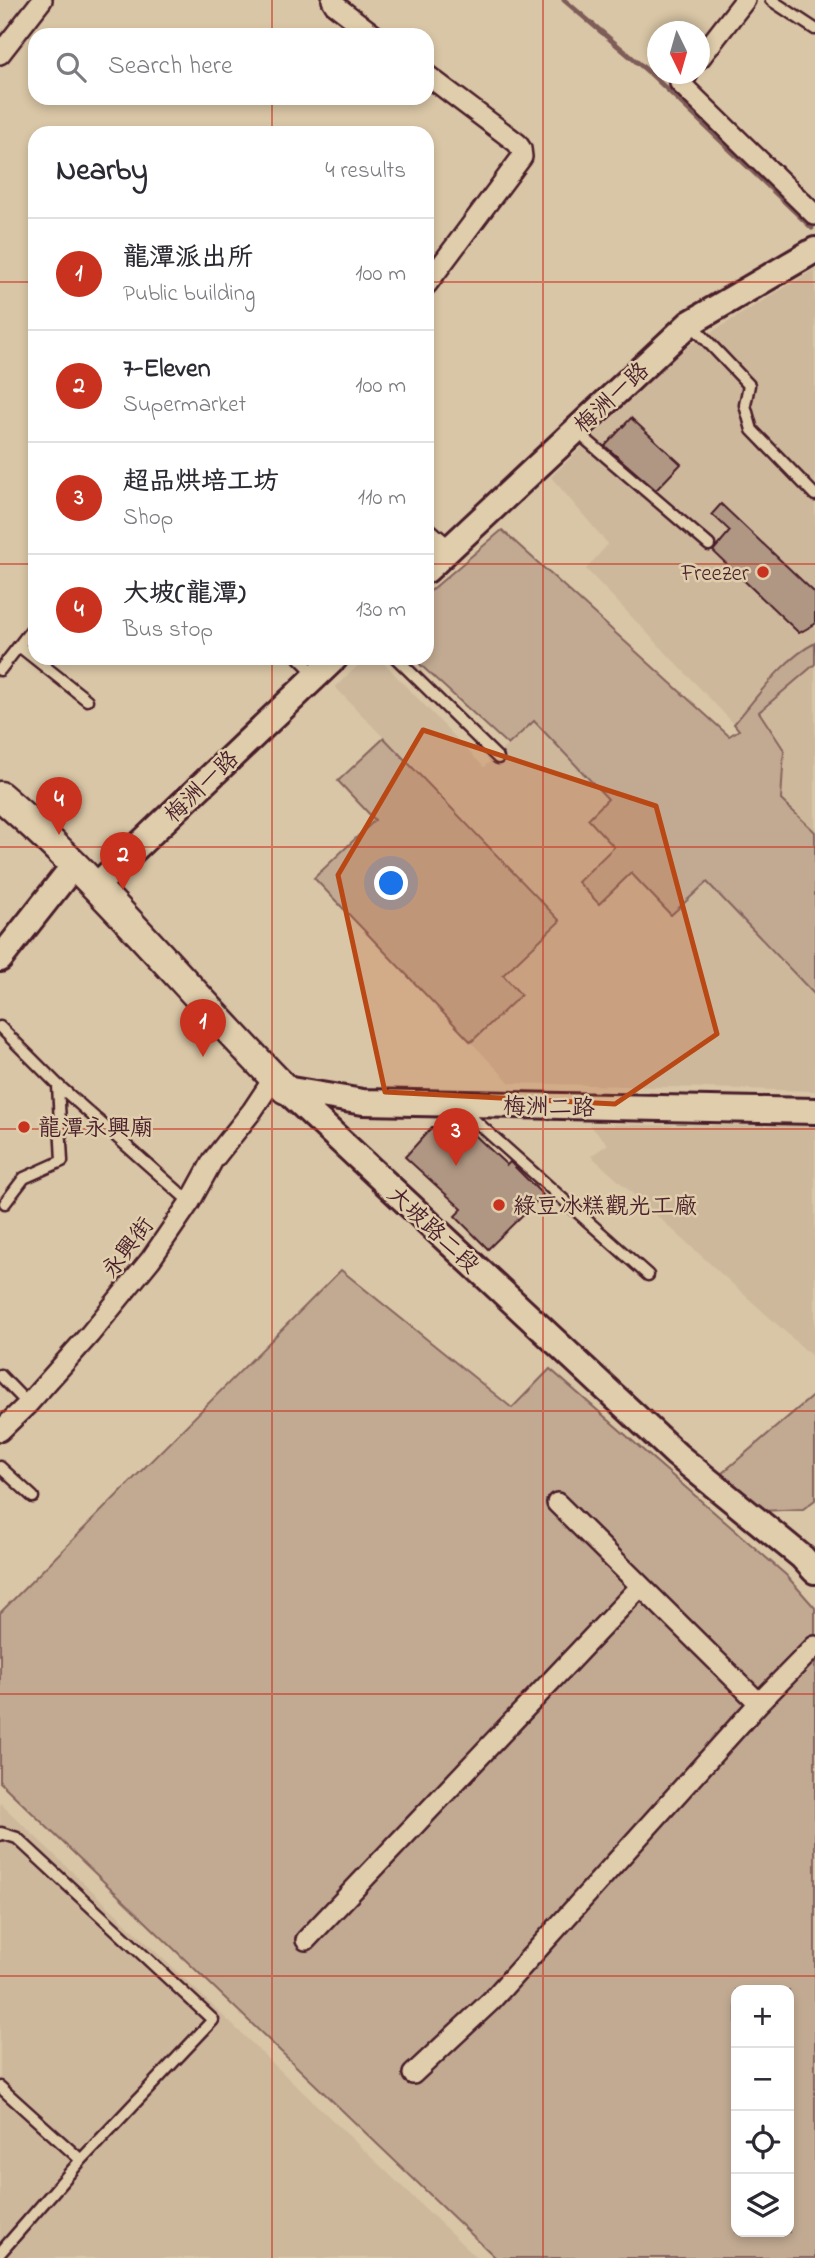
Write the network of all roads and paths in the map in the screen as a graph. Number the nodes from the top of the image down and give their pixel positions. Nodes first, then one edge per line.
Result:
1 (41, 0) edge
2 (332, 0) edge
3 (745, 0) edge
4 (771, 0) edge
5 (365, 28) edge
6 (815, 29) edge
7 (710, 44) edge
8 (0, 54) edge
9 (434, 80) edge
10 (681, 84) edge
11 (815, 215) edge
12 (815, 250) edge
13 (434, 275) edge
14 (690, 323) junction
15 (576, 430) junction
16 (815, 495) edge
17 (434, 538) edge
18 (709, 545) dead end
19 (448, 550) junction
20 (434, 563) edge
21 (28, 634) edge
22 (19, 646) junction
23 (28, 653) edge
24 (43, 665) edge
25 (306, 665) edge
26 (328, 665) edge
27 (403, 665) edge
28 (0, 670) edge
29 (317, 675) junction
30 (87, 700) dead end
31 (498, 758) dead end
32 (0, 796) edge
33 (75, 864) junction
34 (96, 886) junction
35 (0, 959) edge
36 (0, 1027) edge
37 (279, 1084) junction
38 (58, 1085) junction
39 (457, 1104) junction
40 (815, 1111) edge
41 (190, 1202) junction
42 (5, 1203) dead end
43 (648, 1275) dead end
44 (0, 1375) edge
45 (28, 1404) junction
46 (0, 1431) edge
47 (0, 1466) edge
48 (33, 1497) dead end
49 (556, 1503) dead end
50 (815, 1571) edge
51 (640, 1587) junction
52 (815, 1646) edge
53 (759, 1703) junction
54 (0, 1835) edge
55 (306, 1940) dead end
56 (413, 2074) dead end
57 (0, 2087) edge
58 (81, 2160) junction
59 (0, 2253) edge

1 - 8 street
2 - 5 street
3 - 7 street
4 - 6 lane
9 - 13 street
10 - 11 street
12 - 14 street, 梅洲一路
14 - 15 street, 梅洲一路
14 - 16 lane
15 - 18 lane
15 - 19 street, 梅洲一路
17 - 19 street
19 - 20 street, 梅洲一路
21 - 22 lane
22 - 23 lane
22 - 28 lane
24 - 30 lane
25 - 29 lane
26 - 29 street, 梅洲一路
27 - 31 lane
29 - 34 street, 梅洲一路
32 - 33 main road, 大坡路二段
33 - 34 main road, 大坡路二段
33 - 35 street
34 - 37 main road, 大坡路二段
36 - 38 lane
37 - 39 street, 梅洲二路
37 - 41 street, 永興街
37 - 50 street, 大坡路二段
38 - 41 lane
38 - 42 lane
39 - 40 street, 梅洲二路
39 - 43 lane
41 - 45 street, 永興街
44 - 45 lane
45 - 46 street, 永興街
47 - 48 lane
49 - 51 street
51 - 53 street
51 - 55 street
52 - 53 street
53 - 56 street
54 - 58 lane
57 - 58 lane
58 - 59 lane

